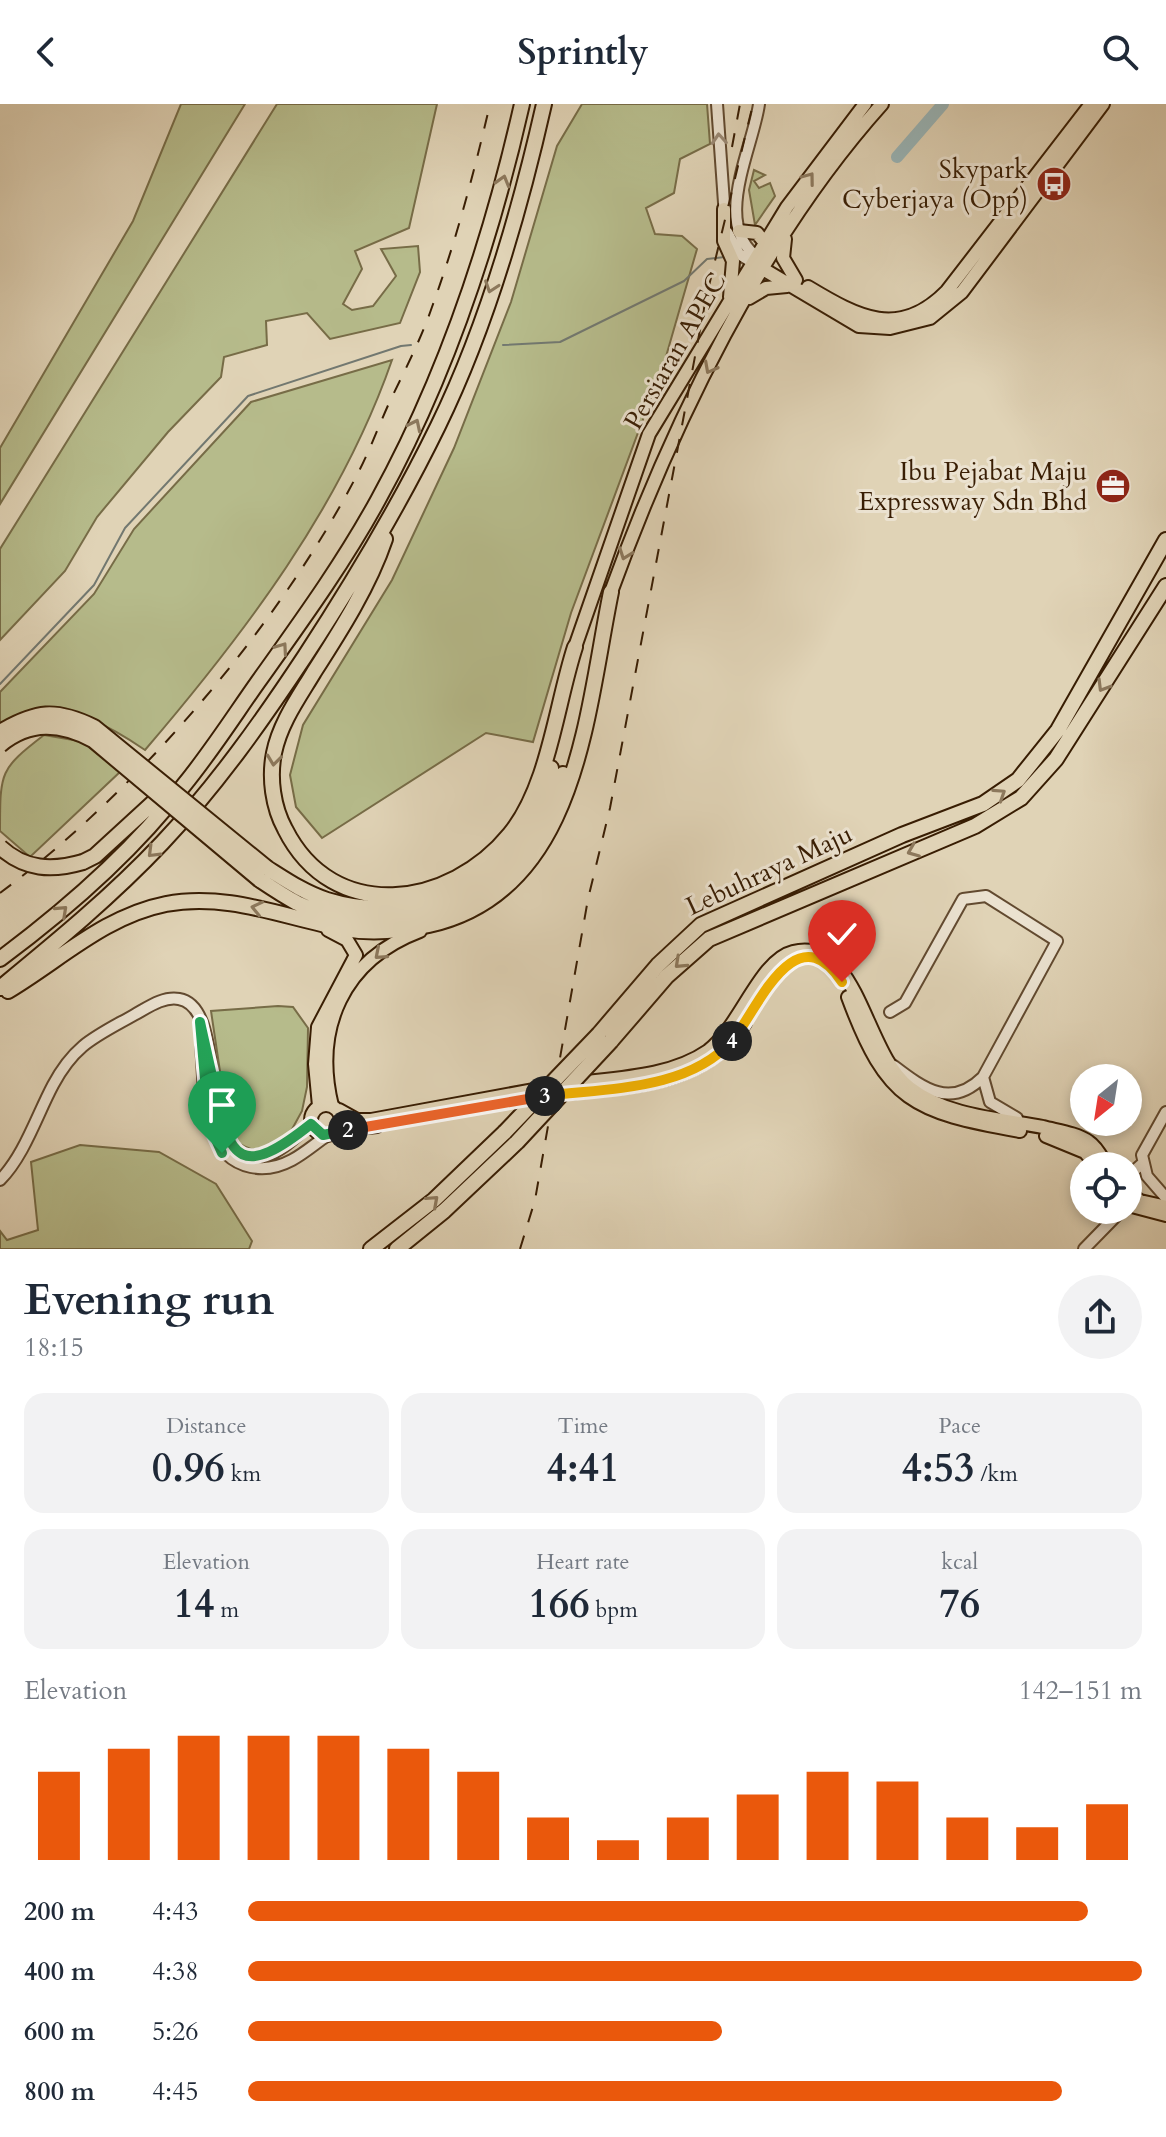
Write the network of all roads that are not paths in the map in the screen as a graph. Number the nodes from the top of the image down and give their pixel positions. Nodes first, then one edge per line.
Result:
1 (522, 104) edge
2 (544, 104) edge
3 (717, 104) edge
4 (759, 104) edge
5 (865, 104) edge
6 (882, 104) edge
7 (1091, 104) edge
8 (1103, 104) edge
9 (724, 209) junction
10 (739, 231) junction
11 (784, 237) junction
12 (765, 243) junction
13 (760, 263) junction
14 (795, 284) junction
15 (747, 299) junction
16 (730, 300) junction
17 (392, 515) junction
18 (1166, 540) edge
19 (1166, 586) edge
20 (611, 592) junction
21 (575, 647) junction
22 (259, 681) junction
23 (0, 732) edge
24 (0, 745) edge
25 (0, 847) edge
26 (264, 874) junction
27 (296, 917) junction
28 (449, 920) junction
29 (0, 959) edge
30 (0, 988) edge
31 (0, 996) edge
32 (890, 1012) dead end
33 (200, 1022) junction
34 (605, 1037) junction
35 (882, 1055) junction
36 (983, 1077) junction
37 (330, 1107) junction
38 (1166, 1112) edge
39 (311, 1124) junction
40 (1043, 1127) junction
41 (333, 1133) junction
42 (1085, 1152) edge
43 (1096, 1152) edge
44 (1143, 1163) joint
45 (0, 1180) edge
46 (1166, 1198) edge
47 (1142, 1201) edge
48 (1166, 1207) edge
49 (1142, 1209) edge
50 (1166, 1215) edge
51 (1108, 1224) edge
52 (371, 1249) edge
53 (397, 1249) edge
54 (1084, 1249) edge

22 -> 1 highway
2 -> 17 highway
9 -> 3 street
4 - 10 street
12 -> 5 main road, Persiaran APEC
6 - 11 main road, Persiaran APEC
7 - 14 main road
8 - 14 main road
9 - 13 street
9 - 16 main road
10 - 12 main road
10 - 13 street
11 - 13 main road, Persiaran APEC
11 - 14 main road
12 - 13 main road, Persiaran APEC
13 - 14 main road
13 - 15 main road, Persiaran APEC
13 - 16 main road, Persiaran APEC
14 - 15 main road
15 -> 20 main road, Persiaran APEC
16 - 21 main road, Persiaran APEC
17 -> 21 highway
17 -> 30 highway
34 -> 18 highway, Lebuhraya Maju
19 -> 34 highway, Lebuhraya Maju
20 - 26 highway
20 - 28 highway
21 - 26 highway
22 - 25 highway, bridge
29 -> 22 highway
23 - 26 highway, bridge
24 - 26 highway, bridge
27 - 28 highway
27 -> 31 highway
27 - 37 main road
28 -> 37 main road
32 - 36 street
33 - 39 street
33 - 41 street
33 - 45 street
52 -> 34 highway, Lebuhraya Maju, bridge
34 - 53 highway, Lebuhraya Maju, bridge
35 - 36 street
35 - 37 main road
35 - 40 main road
36 - 40 street
37 - 39 main road
37 - 41 main road
38 - 44 street
39 - 41 main road
40 - 43 main road
41 - 42 main road
44 - 46 street
47 - 48 main road
49 - 50 main road
51 - 54 street

